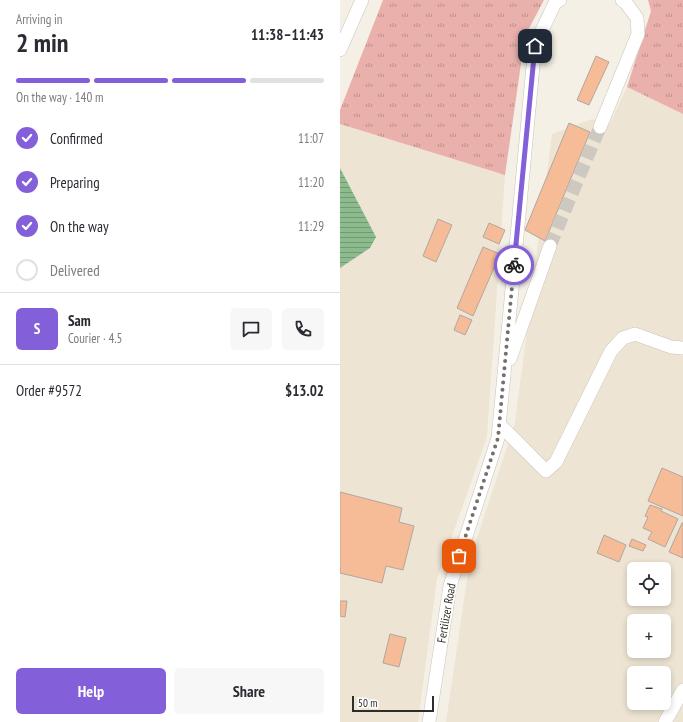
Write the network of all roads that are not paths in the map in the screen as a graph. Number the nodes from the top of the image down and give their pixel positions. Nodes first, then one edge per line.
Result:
1 (362, 0) edge
2 (560, 0) edge
3 (622, 0) edge
4 (340, 50) edge
5 (600, 127) tunnel mouth
6 (550, 246) tunnel mouth
7 (683, 348) edge
8 (504, 378) junction
9 (499, 424) junction
10 (683, 690) edge
11 (429, 722) edge
12 (665, 722) edge

1 - 4 street
2 - 8 street
3 - 5 street
6 - 8 street
7 - 9 street
8 - 9 street, Fertilizer Road
9 - 11 street, Fertilizer Road
10 - 12 street

